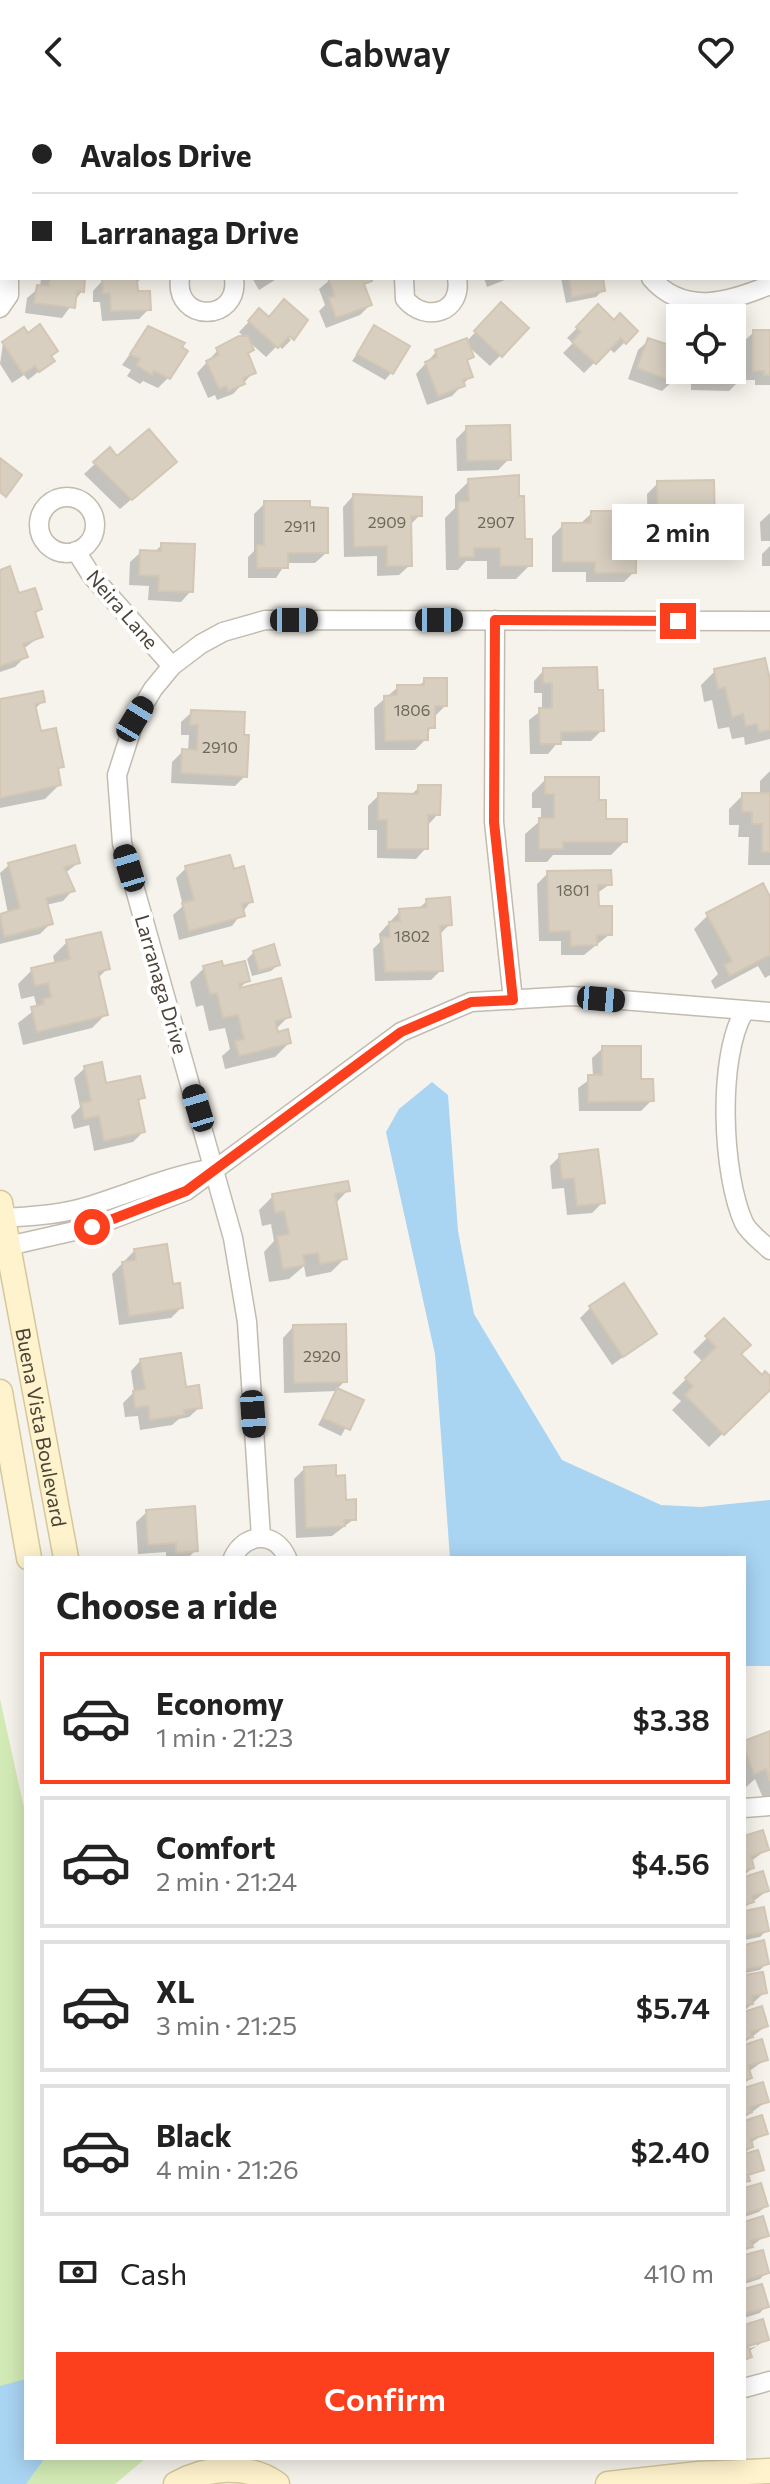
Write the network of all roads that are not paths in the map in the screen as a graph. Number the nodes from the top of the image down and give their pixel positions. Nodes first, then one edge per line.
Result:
1 (9, 280) edge
2 (180, 280) edge
3 (234, 280) edge
4 (404, 280) edge
5 (457, 280) edge
6 (653, 280) edge
7 (770, 285) edge
8 (0, 308) edge
9 (76, 551) dead end
10 (495, 620) junction
11 (770, 621) edge
12 (172, 666) junction
13 (513, 1000) junction
14 (744, 1012) junction
15 (770, 1012) edge
16 (216, 1167) junction
17 (1, 1211) edge
18 (8, 1246) junction
19 (770, 1250) edge
20 (0, 1392) edge
21 (261, 1537) junction
22 (29, 1556) edge
23 (66, 1556) edge
24 (234, 1556) edge
25 (286, 1556) edge
26 (770, 1806) edge
27 (746, 1808) edge
28 (770, 2381) edge
29 (746, 2387) edge
30 (183, 2460) edge
31 (243, 2465) edge
32 (770, 2471) edge
33 (177, 2483) edge
34 (277, 2484) edge
35 (608, 2484) edge

1 - 8 street
2 - 3 street
4 - 5 street
6 - 7 street
9 - 12 street, Neira Lane
10 - 11 street, Larranaga Drive
10 - 12 street, Larranaga Drive
10 - 13 street
12 - 16 street, Larranaga Drive
13 - 14 street
13 - 16 street
14 - 15 street
14 - 19 street
16 - 17 street
16 - 18 street
16 - 21 street, Larranaga Drive
17 - 18 main road, Buena Vista Boulevard
18 - 23 main road, Buena Vista Boulevard
20 - 22 main road, Buena Vista Boulevard
21 - 24 street
21 - 25 street
26 - 27 street
28 - 29 street
30 - 33 main road
31 - 33 main road
31 - 34 main road
32 - 35 main road

